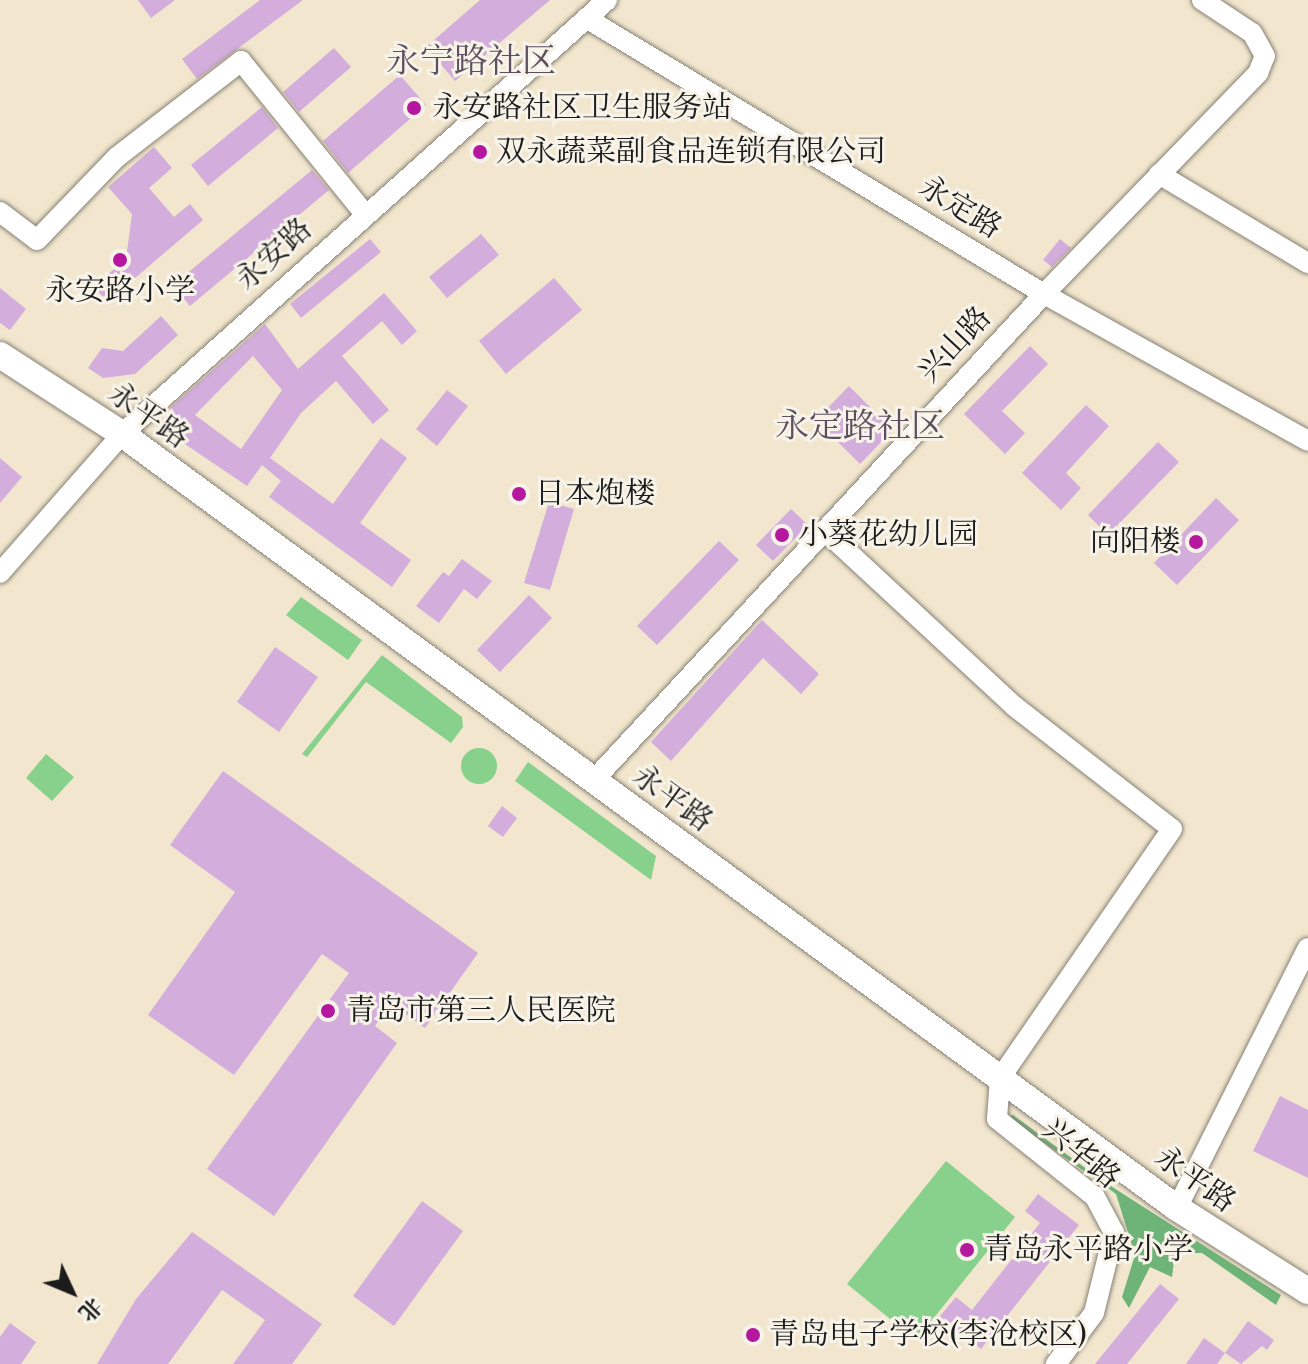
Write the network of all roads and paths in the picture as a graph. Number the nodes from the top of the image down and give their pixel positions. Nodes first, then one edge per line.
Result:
1 (607, 0) edge
2 (1202, 0) edge
3 (586, 18) junction
4 (1159, 174) junction
5 (0, 212) edge
6 (365, 214) junction
7 (1308, 263) edge
8 (1044, 294) junction
9 (0, 355) edge
10 (122, 434) junction
11 (1308, 441) edge
12 (824, 530) junction
13 (0, 573) edge
14 (593, 781) junction
15 (1308, 948) edge
16 (1000, 1078) junction
17 (1177, 1208) junction
18 (1308, 1291) edge
19 (1056, 1364) edge

1 - 3 street, 永安路
2 - 4 street, 兴山路
3 - 6 street, 永安路
3 - 8 street, 永定路
4 - 7 street
4 - 8 street, 兴山路
5 - 6 street
6 - 10 street, 永安路
8 - 11 street, 永定路
8 - 12 street, 兴山路
9 - 10 main road, 永平路
10 - 13 street, 永安路
10 - 14 main road, 永平路
12 - 14 street, 兴山路
12 - 16 street
14 - 16 main road, 永平路
15 - 17 street
16 - 17 main road, 永平路
16 - 19 street, 兴华路
17 - 18 main road, 永平路

